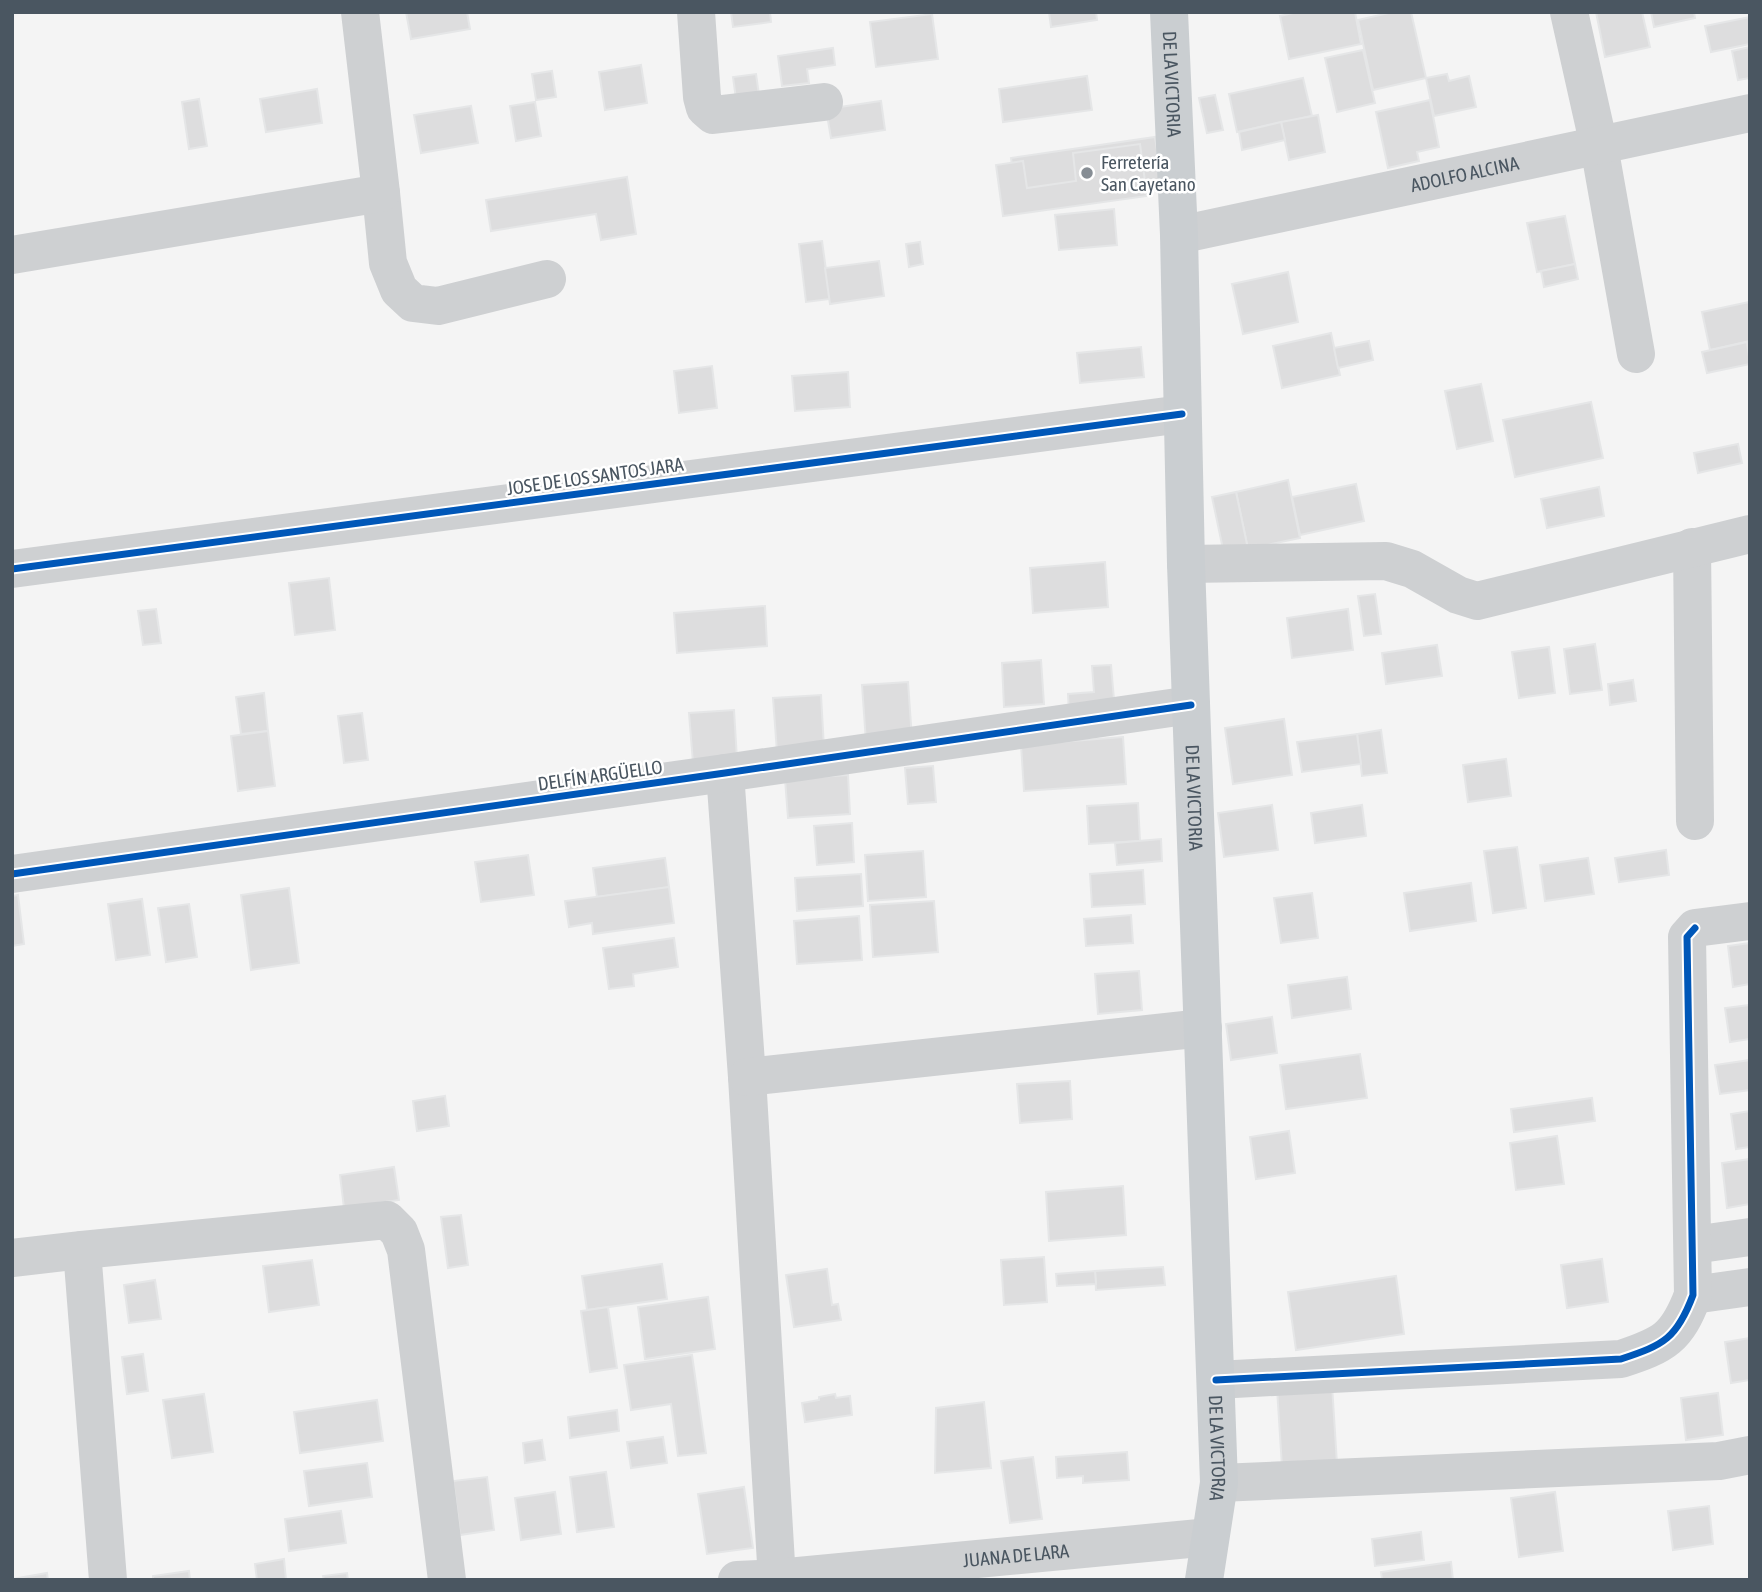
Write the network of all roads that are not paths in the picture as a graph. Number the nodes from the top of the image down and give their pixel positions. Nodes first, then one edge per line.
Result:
1 (360, 12) edge
2 (696, 12) edge
3 (1169, 12) edge
4 (1569, 12) edge
5 (824, 102) dead end
6 (1750, 113) edge
7 (1599, 146) junction
8 (381, 192) junction
9 (1179, 235) junction
10 (12, 255) edge
11 (547, 279) dead end
12 (1636, 354) dead end
13 (1182, 414) junction
14 (1750, 534) edge
15 (1692, 547) junction
16 (1186, 564) junction
17 (12, 569) edge
18 (1191, 705) junction
19 (725, 774) junction
20 (1695, 821) dead end
21 (12, 874) edge
22 (1750, 921) edge
23 (1203, 1028) junction
24 (747, 1077) junction
25 (1750, 1237) edge
26 (1693, 1245) junction
27 (82, 1250) junction
28 (12, 1258) edge
29 (1750, 1287) edge
30 (1693, 1295) junction
31 (1216, 1380) junction
32 (1750, 1455) edge
33 (1219, 1483) junction
34 (1210, 1537) junction
35 (777, 1579) edge
36 (108, 1580) edge
37 (447, 1580) edge
38 (737, 1580) edge
39 (1204, 1580) edge

1 - 8 street
2 - 5 street
3 - 9 main road, DE LA VICTORIA
4 - 7 street
6 - 7 street, ADOLFO ALCINA
7 - 9 street, ADOLFO ALCINA
7 - 12 street
8 - 10 street
8 - 11 street
9 - 13 main road, DE LA VICTORIA
13 - 16 main road, DE LA VICTORIA
13 - 17 street, JOSE DE LOS SANTOS JARA
14 - 15 street
15 - 16 street
15 - 20 street
16 - 18 main road, DE LA VICTORIA
18 - 19 street, DELFÍN ARGÜELLO
18 - 23 main road, DE LA VICTORIA
19 - 21 street, DELFÍN ARGÜELLO
19 - 24 street
22 - 26 street
23 - 24 street
23 - 31 main road, DE LA VICTORIA
24 - 35 street
25 - 26 street
26 - 30 street
27 - 28 street
27 - 36 street
27 - 37 street
29 - 30 street
30 - 31 street
31 - 33 main road, DE LA VICTORIA
32 - 33 street
33 - 34 main road, DE LA VICTORIA
34 - 35 street, JUANA DE LARA
34 - 39 main road, DE LA VICTORIA
35 - 38 street, JUANA DE LARA

